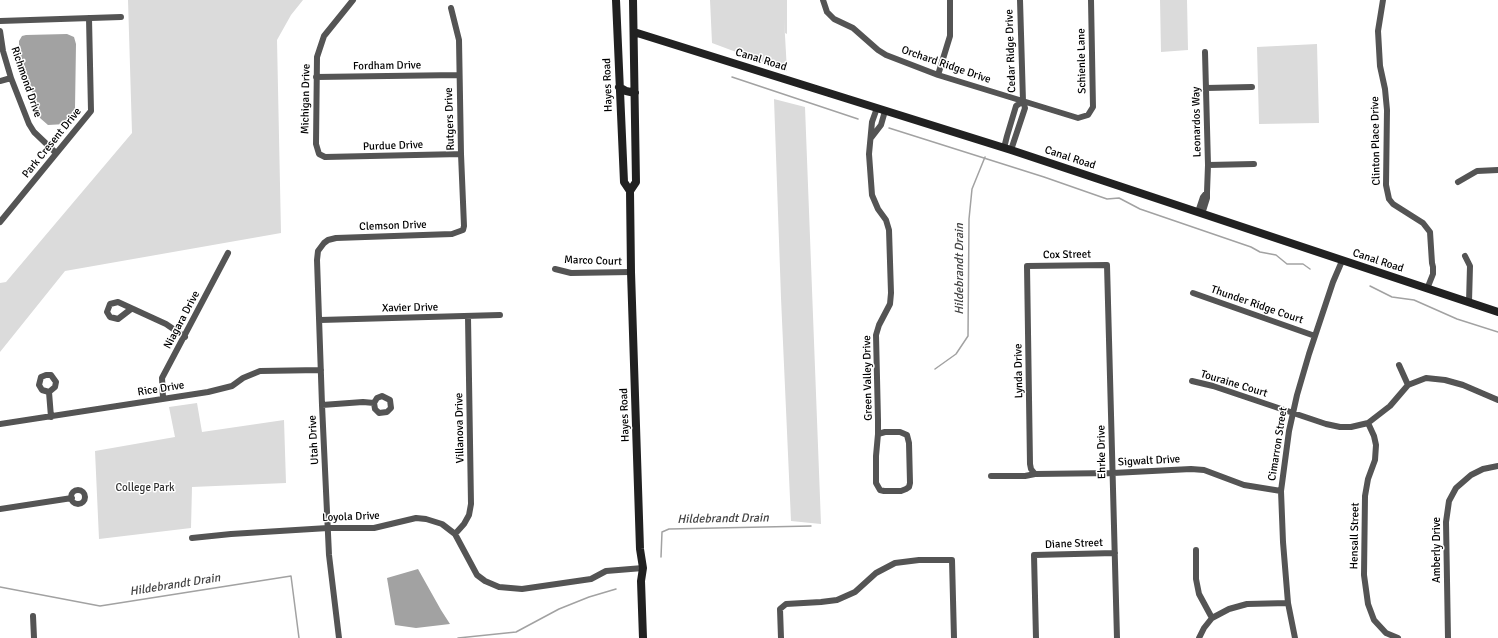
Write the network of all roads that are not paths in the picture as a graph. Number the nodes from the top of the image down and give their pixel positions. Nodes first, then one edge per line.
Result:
1 (353, 0) edge
2 (616, 0) edge
3 (633, 0) edge
4 (824, 0) edge
5 (950, 0) edge
6 (1020, 0) edge
7 (1091, 0) edge
8 (1383, 0) edge
9 (452, 8) dead end
10 (121, 17) dead end
11 (89, 18) junction
12 (0, 21) edge
13 (0, 31) edge
14 (634, 32) junction
15 (1205, 52) dead end
16 (458, 75) junction
17 (938, 75) junction
18 (316, 77) junction
19 (11, 78) junction
20 (0, 81) edge
21 (619, 87) junction
22 (1252, 87) dead end
23 (1206, 88) junction
24 (635, 93) junction
25 (1023, 101) junction
26 (877, 108) junction
27 (885, 111) junction
28 (1083, 117) joint
29 (871, 138) junction
30 (1008, 149) junction
31 (56, 153) junction
32 (461, 154) junction
33 (325, 158) joint
34 (1254, 164) dead end
35 (1208, 165) junction
36 (1498, 170) edge
37 (1458, 182) dead end
38 (630, 191) junction
39 (1200, 213) junction
40 (0, 222) edge
41 (463, 230) joint
42 (324, 243) joint
43 (228, 253) dead end
44 (1465, 256) dead end
45 (1342, 261) junction
46 (1107, 265) joint
47 (1027, 266) joint
48 (555, 269) dead end
49 (631, 272) junction
50 (1427, 289) junction
51 (1193, 293) dead end
52 (1469, 302) junction
53 (131, 309) dead end
54 (1498, 312) edge
55 (500, 315) dead end
56 (468, 317) junction
57 (320, 320) junction
58 (1315, 336) junction
59 (185, 337) junction
60 (1399, 364) dead end
61 (321, 370) junction
62 (1192, 381) dead end
63 (1408, 385) junction
64 (49, 392) dead end
65 (163, 398) junction
66 (1498, 400) edge
67 (374, 403) dead end
68 (322, 405) junction
69 (1293, 413) junction
70 (51, 417) junction
71 (1368, 423) junction
72 (0, 424) edge
73 (878, 434) junction
74 (1498, 466) edge
75 (1113, 473) junction
76 (1035, 474) junction
77 (991, 476) dead end
78 (1281, 491) junction
79 (72, 498) dead end
80 (0, 509) edge
81 (328, 528) junction
82 (455, 534) junction
83 (192, 538) dead end
84 (1196, 550) dead end
85 (1115, 553) junction
86 (643, 568) junction
87 (1288, 603) junction
88 (33, 616) dead end
89 (1212, 618) junction
90 (1384, 635) edge
91 (34, 638) edge
92 (338, 638) edge
93 (643, 638) edge
94 (781, 638) edge
95 (954, 638) edge
96 (1036, 638) edge
97 (1117, 638) edge
98 (1199, 638) edge
99 (1295, 638) edge
100 (1398, 638) edge
101 (1448, 638) edge

1 - 18 street, Michigan Drive
2 - 21 street, Hayes Road
3 - 14 street, Hayes Road
4 - 17 street, Orchard Ridge Drive
5 - 17 street
6 - 25 street, Cedar Ridge Drive
7 - 28 street, Schienle Lane
8 - 50 street, Clinton Place Drive
9 - 16 street, Rutgers Drive
10 - 11 street
11 - 12 street
11 - 31 street, Park Cresent Drive
13 - 19 street, Richmond Drive
14 - 24 street, Hayes Road
14 - 26 street, Canal Road
15 - 23 street, Leonardos Way
16 - 18 street, Fordham Drive
16 - 32 street, Rutgers Drive
17 - 25 street, Orchard Ridge Drive
18 - 33 street, Michigan Drive
19 - 20 street
19 - 31 street, Richmond Drive
21 - 24 street
21 - 38 street, Hayes Road
22 - 23 street
23 - 35 street, Leonardos Way
24 - 38 street, Hayes Road
25 - 28 street, Orchard Ridge Drive
25 - 30 street, Cedar Ridge Drive
25 - 30 street, Cedar Ridge Drive
26 - 27 street, Canal Road
26 - 29 street, Green Valley Drive
27 - 29 street, Green Valley Drive
27 - 30 street, Canal Road
29 - 73 street, Green Valley Drive
30 - 39 street, Canal Road
31 - 40 street, Park Cresent Drive
32 - 33 street, Purdue Drive
32 - 41 street, Rutgers Drive
34 - 35 street
35 - 39 street, Leonardos Way
36 - 37 street
38 - 49 street, Hayes Road
39 - 45 street, Canal Road
41 - 42 street, Clemson Drive
42 - 57 street, Utah Drive
43 - 59 street, Niagara Drive
44 - 52 street
45 - 50 street, Canal Road
45 - 58 street, Cimarron Street
46 - 47 street, Cox Street
46 - 75 street, Ehrke Drive
47 - 76 street, Lynda Drive
48 - 49 street, Marco Court
49 - 86 street, Hayes Road
50 - 52 street, Canal Road
51 - 58 street, Thunder Ridge Court
52 - 54 street, Canal Road
53 - 59 street
55 - 56 street, Xavier Drive
56 - 57 street, Xavier Drive
56 - 82 street, Villanova Drive
57 - 61 street, Utah Drive
58 - 69 street, Cimarron Street
59 - 65 street, Niagara Drive
60 - 63 street
61 - 65 street, Rice Drive
61 - 68 street, Utah Drive
62 - 69 street, Touraine Court
63 - 66 street
63 - 71 street
64 - 70 street
65 - 70 street, Rice Drive
67 - 68 street
68 - 81 street, Utah Drive
69 - 71 street, Touraine Court
69 - 78 street, Cimarron Street
70 - 72 street, Rice Drive
71 - 90 street, Hensall Street
73 - 73 street, Green Valley Drive
74 - 101 street, Amberly Drive
75 - 76 street, Sigwalt Drive
75 - 78 street, Sigwalt Drive
75 - 85 street, Ehrke Drive
76 - 77 street, Sigwalt Drive
78 - 87 street, Cimarron Street
79 - 80 street
81 - 82 street, Loyola Drive
81 - 83 street, Loyola Drive
81 - 92 street, Utah Drive
82 - 86 street, Loyola Drive
84 - 89 street
85 - 96 street, Diane Street
85 - 97 street, Ehrke Drive
86 - 93 street, Hayes Road
87 - 89 street
87 - 99 street, Cimarron Street
88 - 91 street
89 - 98 street
90 - 100 street, Hensall Street
94 - 95 street

